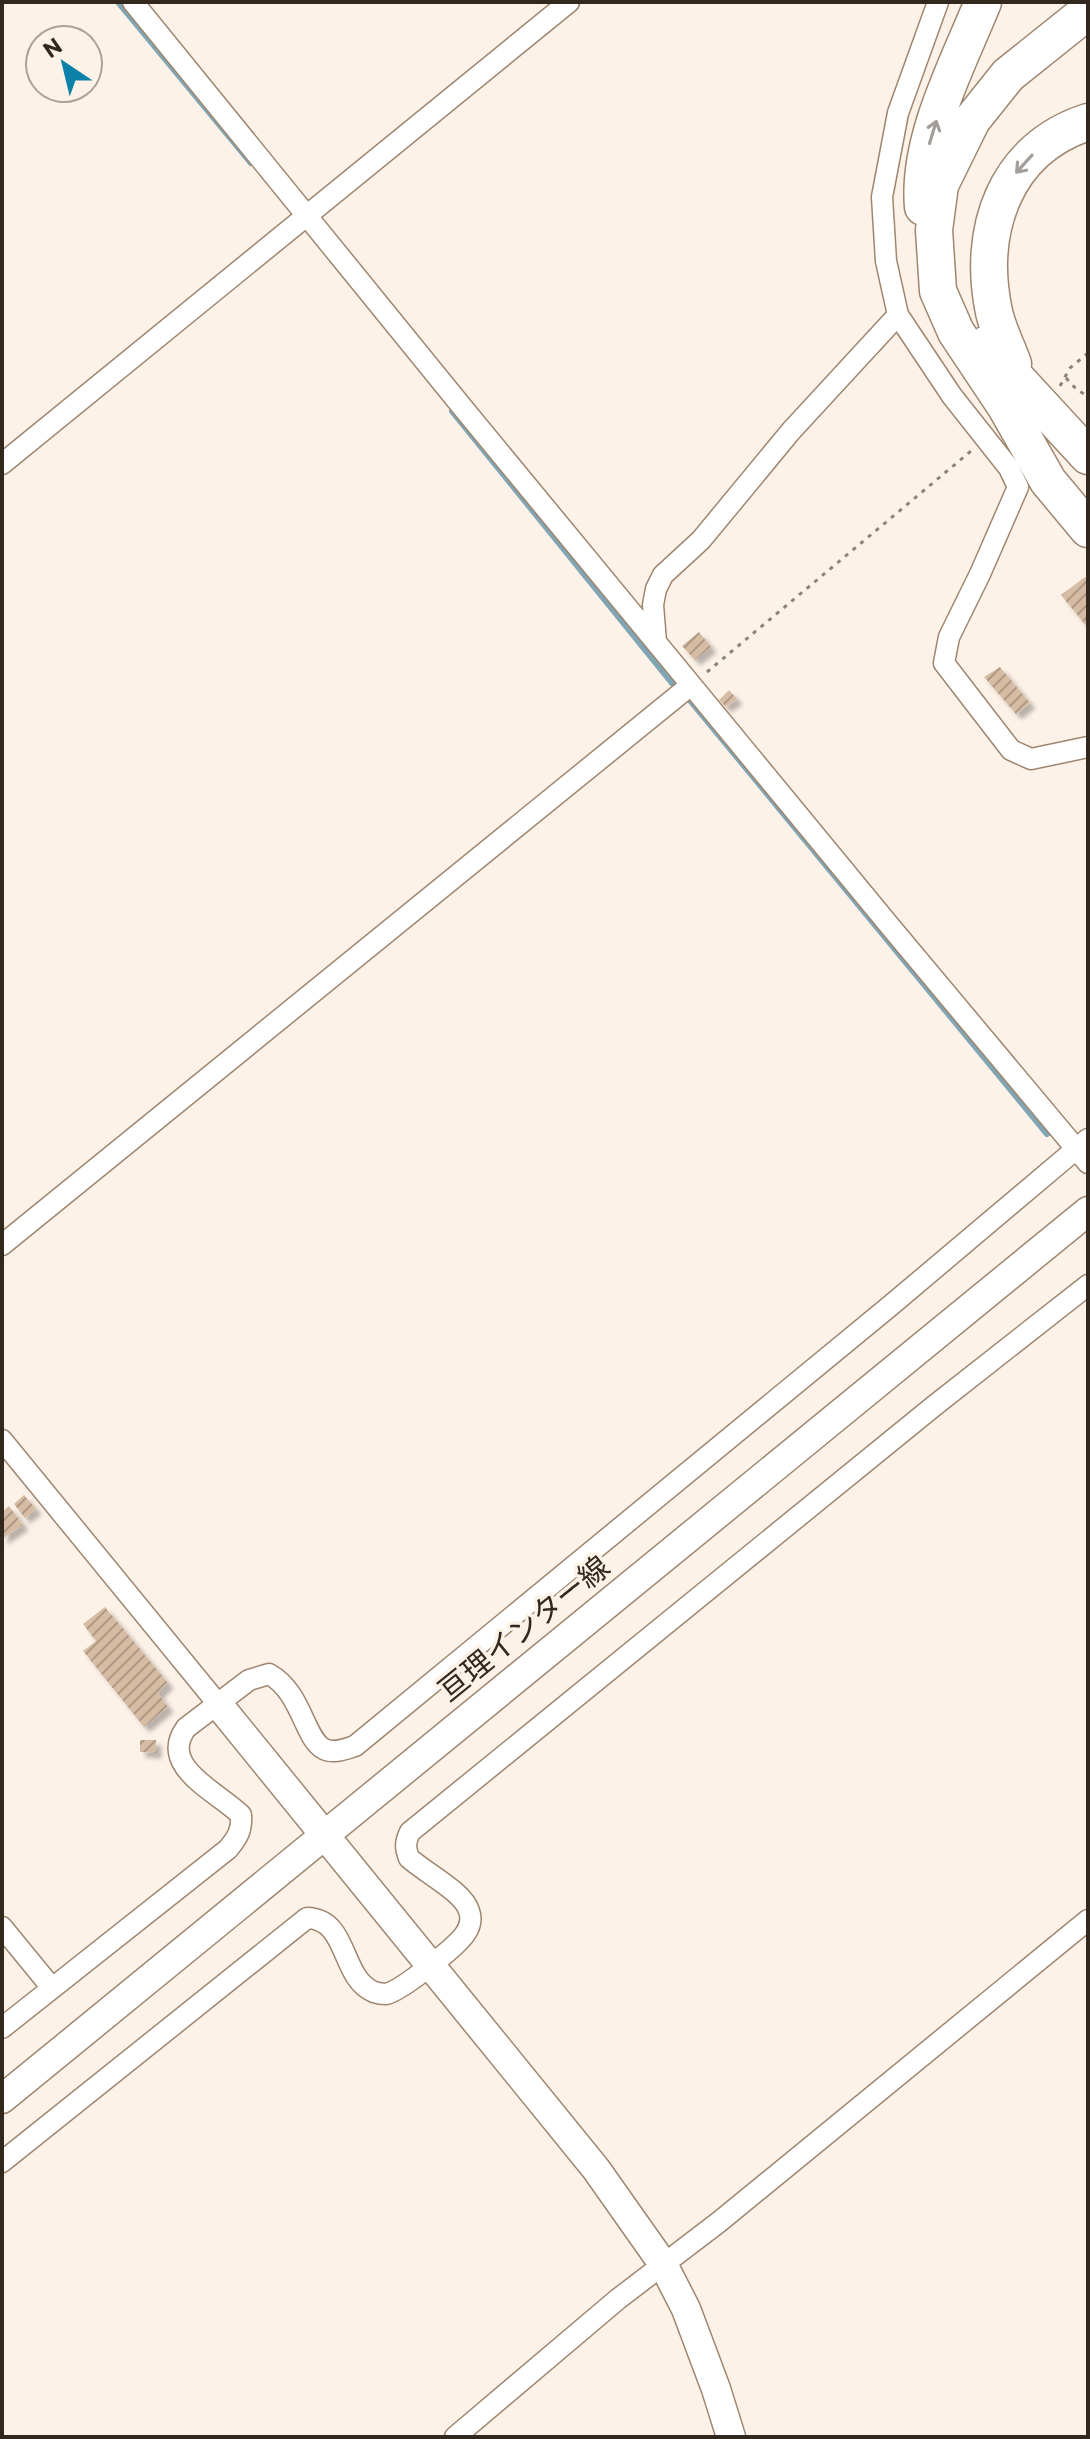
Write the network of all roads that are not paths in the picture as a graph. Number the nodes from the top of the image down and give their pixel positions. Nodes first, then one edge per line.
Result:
1 (133, 2) edge
2 (569, 2) edge
3 (938, 2) edge
4 (983, 2) edge
5 (1088, 11) edge
6 (1088, 31) edge
7 (1088, 122) edge
8 (308, 217) junction
9 (938, 291) junction
10 (898, 315) junction
11 (1007, 386) junction
12 (1088, 456) edge
13 (2, 464) edge
14 (1088, 479) edge
15 (1088, 503) edge
16 (1088, 529) edge
17 (656, 642) junction
18 (691, 685) junction
19 (1088, 747) edge
20 (1084, 1150) edge
21 (1088, 1211) edge
22 (2, 1245) edge
23 (1088, 1285) edge
24 (2, 1440) edge
25 (218, 1704) junction
26 (324, 1837) junction
27 (1088, 1920) edge
28 (2, 1927) edge
29 (429, 1965) junction
30 (52, 1988) junction
31 (2, 2028) edge
32 (2, 2099) edge
33 (2, 2162) edge
34 (663, 2264) junction
35 (455, 2437) edge
36 (731, 2437) edge

1 - 8 street
2 - 8 street
3 - 10 street
9 -> 4 highway
5 - 9 highway
6 - 11 highway
7 -> 11 highway
8 - 13 street
8 - 17 street
9 - 11 highway
10 - 17 street
10 - 19 street
11 - 12 highway
11 - 14 highway
11 - 15 highway
11 - 16 highway
17 - 18 street
18 - 20 street
18 - 22 street
20 - 25 street
21 - 26 main road, 亘理インター線
23 - 29 street
24 - 25 street
25 - 26 main road
25 - 30 street
26 - 29 main road
26 - 32 main road, 亘理インター線
27 - 34 street
28 - 30 street
29 - 33 street
29 - 34 main road
30 - 31 street
34 - 35 street
34 - 36 main road

